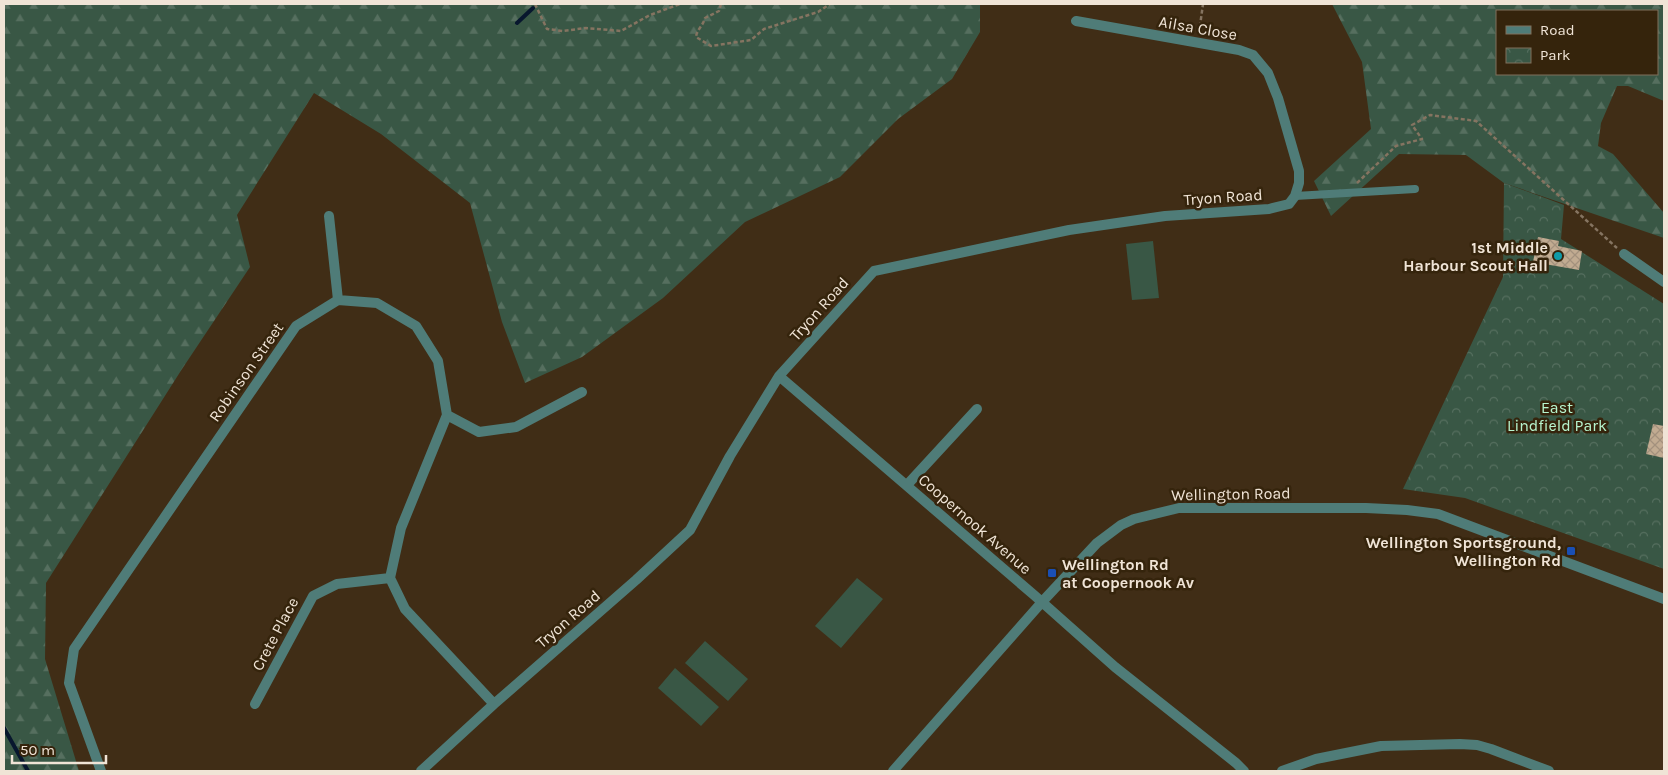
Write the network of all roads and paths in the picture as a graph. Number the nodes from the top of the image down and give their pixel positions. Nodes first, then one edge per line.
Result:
1 (535, 4) edge
2 (680, 4) edge
3 (721, 4) edge
4 (830, 4) edge
5 (1203, 4) edge
6 (1076, 21) dead end
7 (1198, 42) junction
8 (1415, 189) dead end
9 (1346, 194) junction
10 (1296, 196) junction
11 (329, 216) dead end
12 (1624, 254) joint
13 (1664, 282) edge
14 (338, 300) junction
15 (779, 376) junction
16 (582, 392) dead end
17 (977, 409) dead end
18 (447, 415) junction
19 (907, 485) junction
20 (390, 578) junction
21 (1664, 599) edge
22 (1042, 602) junction
23 (255, 704) dead end
24 (494, 704) junction
25 (100, 771) edge
26 (421, 771) edge
27 (893, 771) edge
28 (1244, 771) edge
29 (1282, 771) edge
30 (1549, 771) edge

1 - 2 path
3 - 4 path
5 - 7 path
6 - 7 street, Ailsa Close
7 - 10 street, Ailsa Close
8 - 9 lane, Tryon Road
9 - 10 lane, Tryon Road
9 - 12 path
10 - 15 street, Tryon Road
11 - 14 street
12 - 13 street
14 - 18 street
14 - 25 street, Robinson Street
15 - 19 street, Coopernook Avenue
15 - 24 street, Tryon Road
16 - 18 street
17 - 19 street
18 - 20 street
19 - 22 street, Coopernook Avenue
20 - 23 street, Crete Place
20 - 24 street
21 - 22 street, Wellington Road
22 - 27 street, Wellington Road
22 - 28 street, Coopernook Avenue
24 - 26 street, Tryon Road
29 - 30 street

